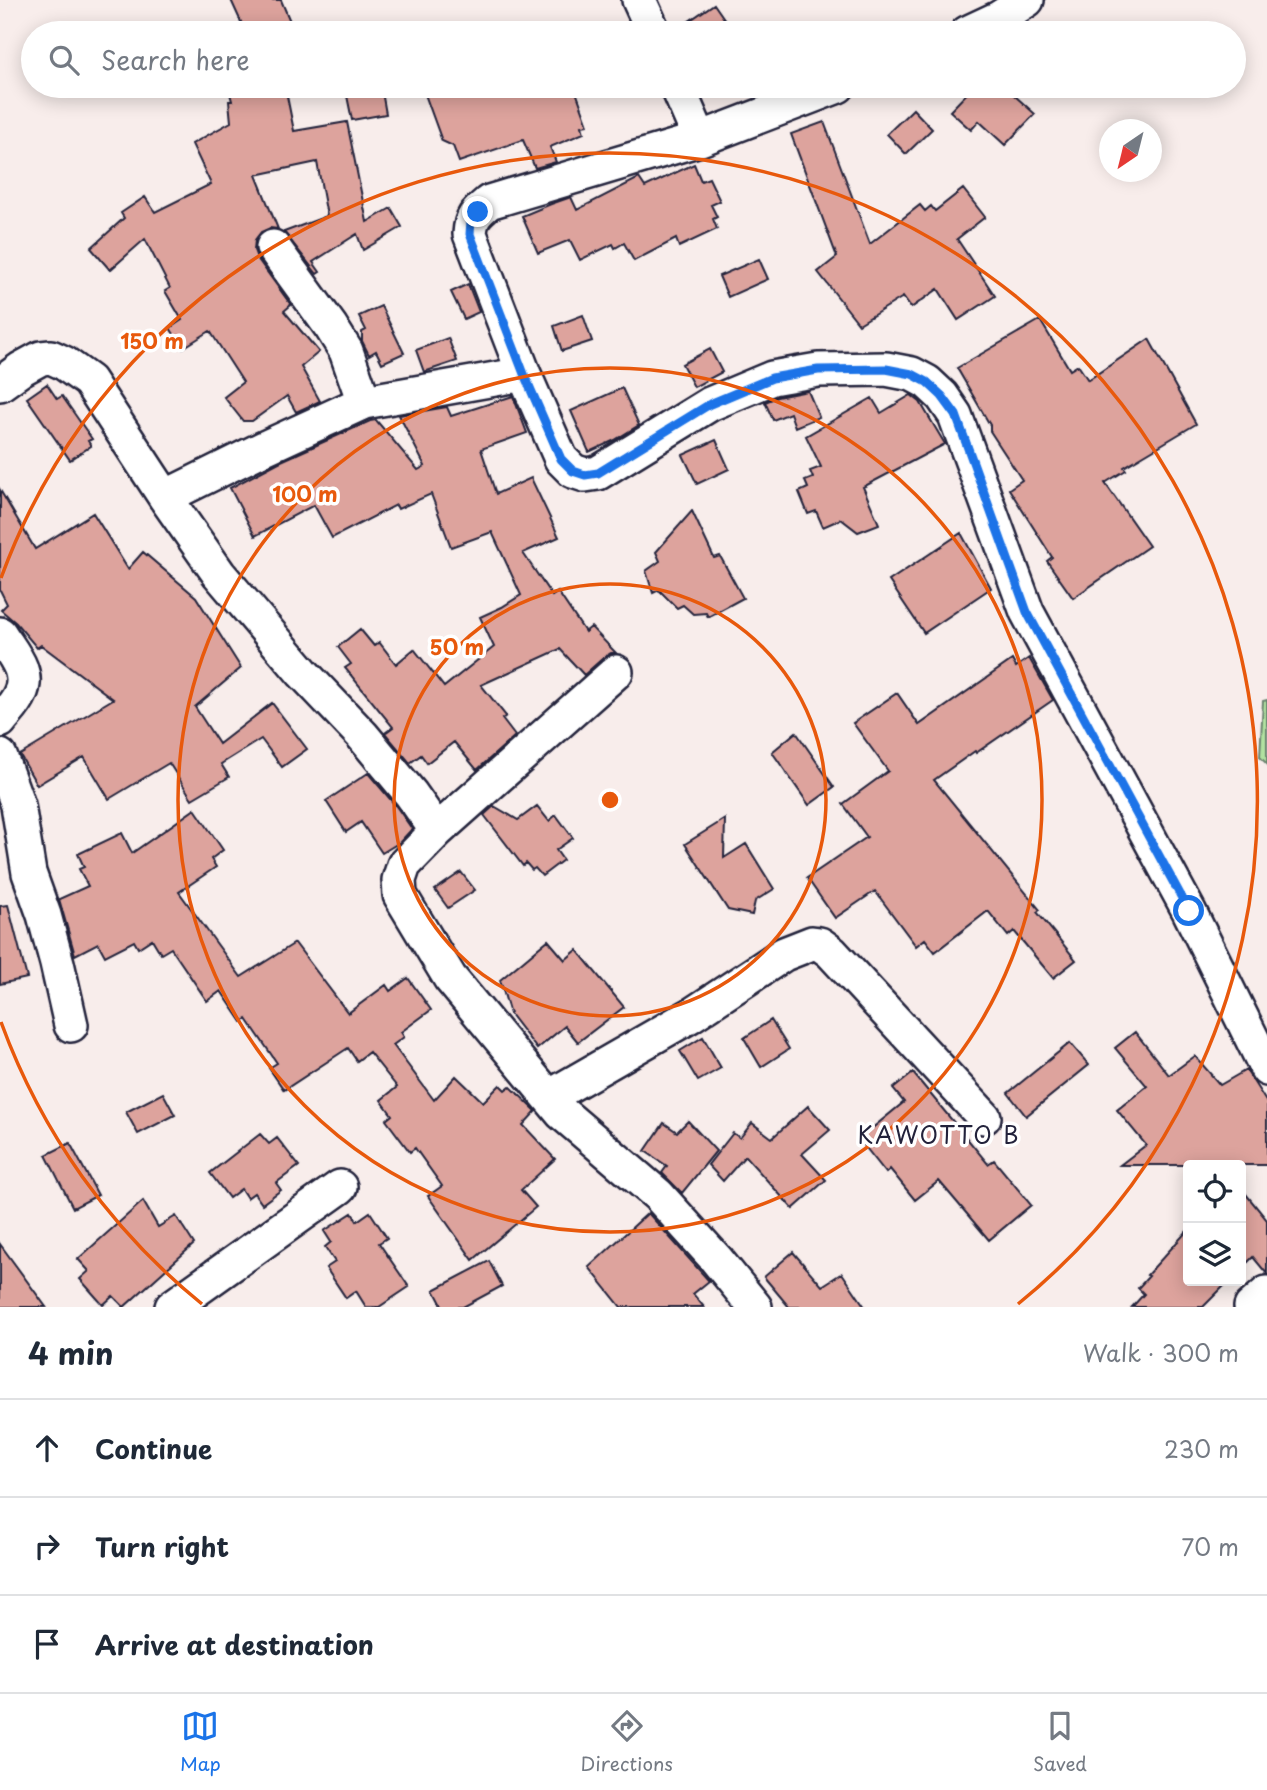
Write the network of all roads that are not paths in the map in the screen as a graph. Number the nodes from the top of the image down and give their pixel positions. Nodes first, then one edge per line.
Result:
1 (639, 0) edge
2 (1027, 0) edge
3 (649, 21) edge
4 (993, 21) edge
5 (682, 98) edge
6 (807, 98) edge
7 (700, 139) junction
8 (273, 247) dead end
9 (524, 374) junction
10 (0, 384) edge
11 (364, 402) junction
12 (165, 497) junction
13 (0, 634) edge
14 (616, 672) dead end
15 (0, 721) edge
16 (0, 756) edge
17 (437, 831) junction
18 (71, 1025) dead end
19 (1267, 1069) edge
20 (549, 1097) junction
21 (984, 1117) dead end
22 (340, 1187) dead end
23 (1267, 1293) edge
24 (172, 1307) edge
25 (755, 1307) edge
26 (1251, 1307) edge

1 - 3 street
2 - 4 street
5 - 7 street
6 - 7 street
7 - 9 street
8 - 11 street
9 - 11 street
9 - 19 street
10 - 12 street
11 - 12 street
12 - 17 street
13 - 15 street
14 - 17 street
16 - 18 street
17 - 20 street
20 - 21 street
20 - 25 street
22 - 24 street
23 - 26 street

